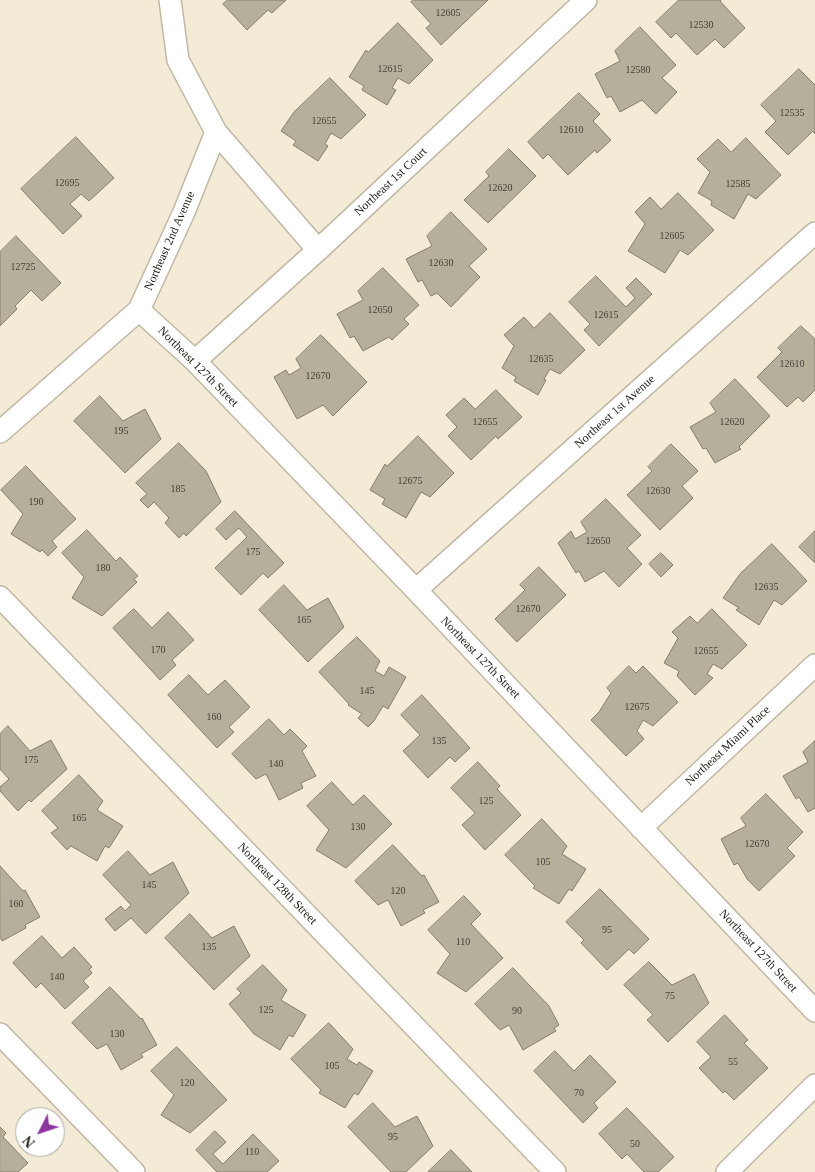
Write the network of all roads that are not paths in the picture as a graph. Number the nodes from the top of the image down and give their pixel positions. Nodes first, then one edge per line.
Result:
1 (170, 0) edge
2 (586, 0) edge
3 (216, 132) junction
4 (815, 233) edge
5 (318, 250) junction
6 (139, 310) junction
7 (195, 361) junction
8 (0, 432) edge
9 (416, 590) junction
10 (0, 597) edge
11 (815, 665) edge
12 (641, 828) junction
13 (815, 1011) edge
14 (0, 1034) edge
15 (815, 1085) edge
16 (738, 1168) edge
17 (134, 1172) edge
18 (555, 1172) edge

1 - 3 street
2 - 5 street, Northeast 1st Court
3 - 5 street
3 - 6 street, Northeast 2nd Avenue
4 - 9 street, Northeast 1st Avenue
5 - 7 street, Northeast 1st Court
6 - 7 street, Northeast 127th Street
6 - 8 street, Northeast 2nd Avenue
7 - 9 street, Northeast 127th Street
9 - 12 street, Northeast 127th Street
10 - 18 street, Northeast 128th Street
11 - 12 street, Northeast Miami Place
12 - 13 street, Northeast 127th Street
14 - 17 street
15 - 16 street

